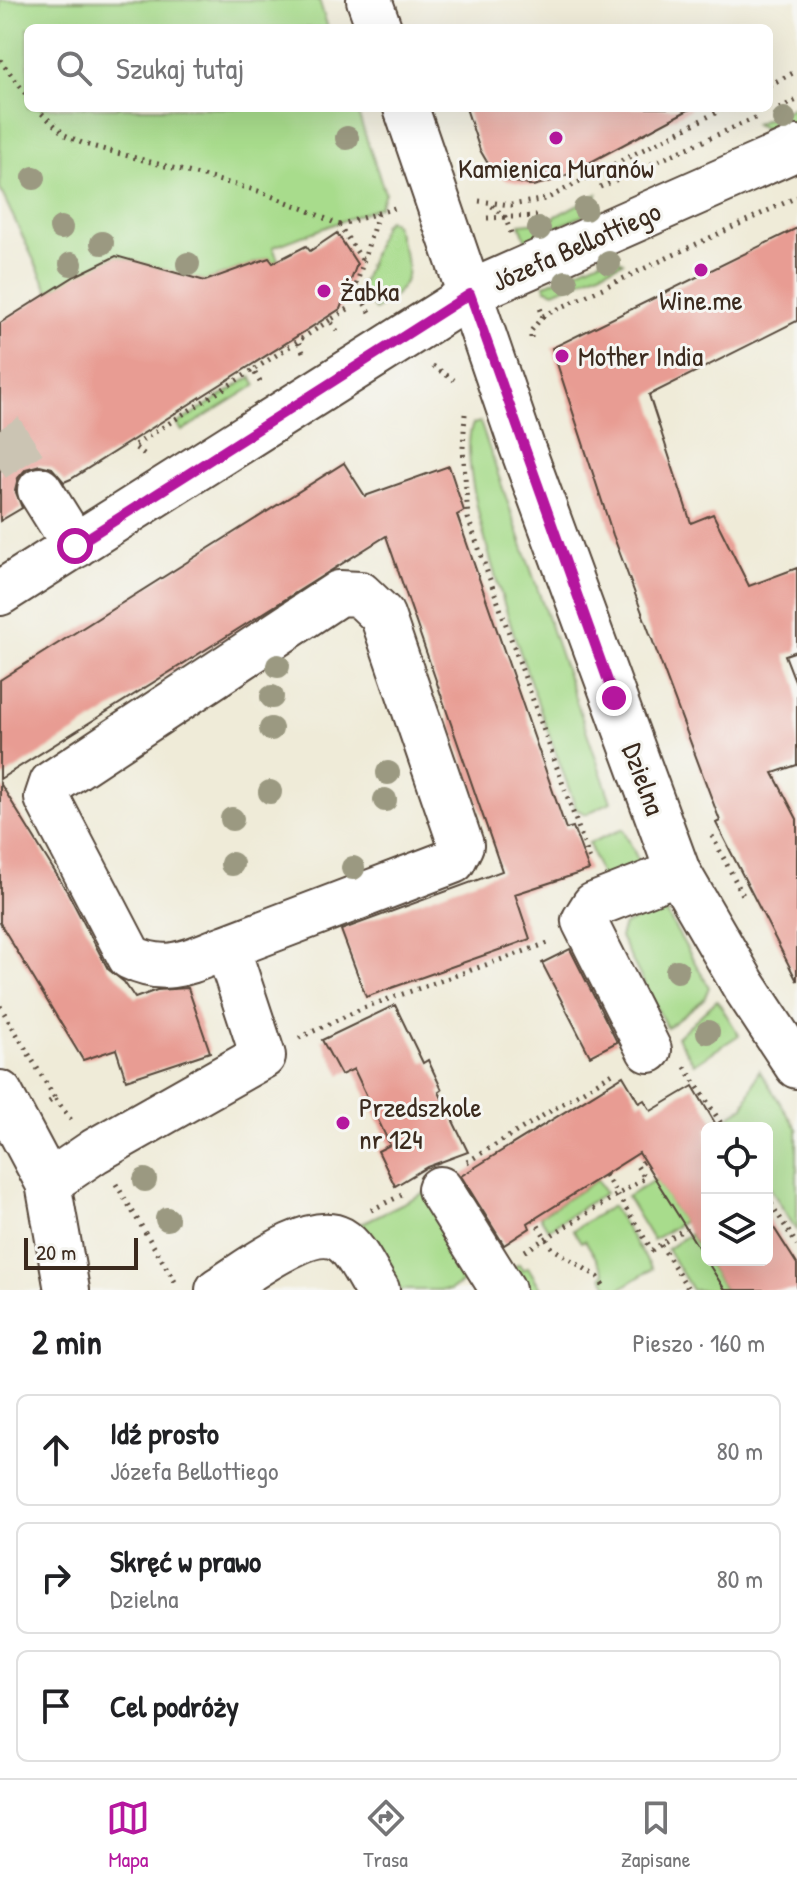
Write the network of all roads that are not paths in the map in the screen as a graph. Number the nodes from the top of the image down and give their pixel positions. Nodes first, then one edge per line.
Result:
1 (369, 0) edge
2 (378, 24) edge
3 (407, 112) edge
4 (797, 148) edge
5 (470, 294) junction
6 (40, 490) tunnel mouth
7 (75, 546) junction
8 (0, 593) edge
9 (678, 872) junction
10 (227, 947) junction
11 (666, 1056) road end
12 (797, 1066) edge
13 (0, 1093) edge
14 (48, 1183) junction
15 (440, 1189) dead end
16 (508, 1274) edge
17 (67, 1290) edge
18 (218, 1290) edge
19 (377, 1290) edge

1 - 2 street
3 - 5 street, Dzielna
4 - 5 street, Józefa Bellottiego
5 - 7 street, Józefa Bellottiego
5 - 9 street, Dzielna
6 - 7 street
7 - 8 street, Józefa Bellottiego
9 - 11 street
9 - 12 street, Dzielna
10 - 10 street
10 - 14 street
13 - 14 street
14 - 17 street
15 - 16 street
18 - 19 street

